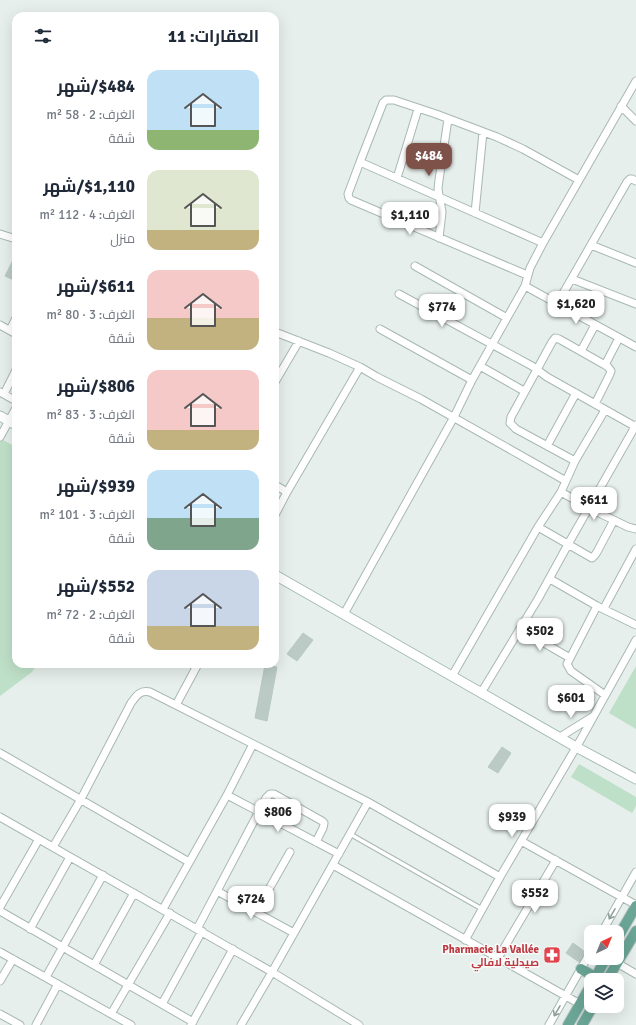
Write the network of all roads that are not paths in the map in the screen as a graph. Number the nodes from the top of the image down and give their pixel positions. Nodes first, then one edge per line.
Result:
1 (636, 82) edge
2 (622, 106) junction
3 (418, 109) junction
4 (448, 119) junction
5 (636, 121) edge
6 (483, 132) junction
7 (360, 162) junction
8 (396, 178) junction
9 (579, 180) junction
10 (636, 181) edge
11 (440, 197) junction
12 (475, 213) junction
13 (0, 234) edge
14 (12, 238) edge
15 (440, 238) junction
16 (543, 243) junction
17 (591, 245) junction
18 (636, 263) edge
19 (414, 266) dead end
20 (527, 275) junction
21 (572, 279) junction
22 (525, 286) junction
23 (399, 294) dead end
24 (557, 304) junction
25 (636, 304) edge
26 (507, 318) junction
27 (0, 325) edge
28 (595, 325) junction
29 (380, 329) dead end
30 (12, 331) edge
31 (279, 334) edge
32 (619, 338) junction
33 (299, 341) junction
34 (493, 344) junction
35 (636, 347) edge
36 (581, 351) junction
37 (605, 365) junction
38 (480, 366) junction
39 (360, 367) junction
40 (537, 369) junction
41 (279, 375) edge
42 (12, 377) edge
43 (472, 380) junction
44 (524, 391) junction
45 (2, 393) edge
46 (576, 393) junction
47 (12, 399) edge
48 (595, 404) junction
49 (605, 410) junction
50 (0, 416) edge
51 (454, 417) junction
52 (12, 423) edge
53 (636, 426) edge
54 (0, 437) edge
55 (547, 446) junction
56 (575, 461) junction
57 (566, 481) junction
58 (279, 487) edge
59 (287, 492) junction
60 (561, 492) junction
61 (279, 507) edge
62 (589, 508) junction
63 (614, 520) junction
64 (538, 527) junction
65 (635, 527) edge
66 (568, 544) junction
67 (636, 549) edge
68 (628, 563) junction
69 (636, 567) edge
70 (279, 577) edge
71 (550, 579) junction
72 (600, 607) junction
73 (344, 614) junction
74 (636, 625) edge
75 (520, 629) junction
76 (636, 640) edge
77 (570, 658) junction
78 (196, 668) edge
79 (452, 676) junction
80 (481, 693) junction
81 (605, 694) junction
82 (176, 705) junction
83 (592, 717) junction
84 (560, 738) junction
85 (253, 744) junction
86 (576, 747) junction
87 (0, 753) edge
88 (636, 779) edge
89 (226, 795) junction
90 (81, 799) junction
91 (368, 802) junction
92 (259, 812) junction
93 (0, 816) edge
94 (350, 834) junction
95 (39, 839) junction
96 (521, 840) junction
97 (316, 842) junction
98 (53, 847) junction
99 (290, 852) dead end
100 (338, 854) junction
101 (70, 857) junction
102 (556, 860) junction
103 (189, 862) junction
104 (332, 864) junction
105 (636, 872) edge
106 (103, 875) junction
107 (500, 877) junction
108 (217, 891) junction
109 (134, 893) junction
110 (3, 895) edge
111 (622, 897) junction
112 (636, 905) edge
113 (0, 907) edge
114 (163, 909) junction
115 (482, 909) junction
116 (0, 912) edge
117 (256, 912) junction
118 (170, 913) junction
119 (606, 925) edge
120 (624, 926) edge
121 (30, 929) junction
122 (199, 930) junction
123 (636, 931) edge
124 (294, 933) junction
125 (465, 940) junction
126 (63, 948) junction
127 (234, 949) junction
128 (624, 951) edge
129 (0, 952) edge
130 (498, 958) junction
131 (13, 959) junction
132 (584, 964) edge
133 (94, 965) junction
134 (620, 965) edge
135 (581, 969) junction
136 (272, 972) junction
137 (585, 973) edge
138 (636, 974) edge
139 (46, 977) junction
140 (0, 981) edge
141 (58, 984) junction
142 (128, 985) junction
143 (566, 996) junction
144 (584, 997) edge
145 (162, 1004) junction
146 (580, 1004) junction
147 (589, 1013) edge
148 (0, 1014) edge
149 (111, 1014) junction
150 (192, 1023) edge
151 (20, 1025) edge
152 (36, 1025) edge
153 (131, 1025) edge
154 (241, 1025) edge
155 (359, 1025) edge
156 (549, 1025) edge
157 (568, 1025) edge
158 (582, 1025) edge

1 - 2 street
2 - 5 street
2 - 9 street
3 - 4 street
3 - 7 street
3 - 8 street
4 - 6 street
4 - 11 street
6 - 9 street
6 - 12 street
7 - 8 street
7 - 15 street
8 - 11 street
9 - 16 street
10 - 17 street
11 - 12 street
11 - 15 street
12 - 16 street
13 - 14 street
15 - 20 street
16 - 20 street
17 - 18 street
17 - 21 street
19 - 26 street
20 - 22 street
21 - 24 street
21 - 25 street
22 - 24 street
22 - 26 street
23 - 34 street
24 - 28 street
26 - 34 street
27 - 30 street
28 - 32 street
28 - 36 street
29 - 43 street
31 - 33 street
32 - 35 street
32 - 37 street
33 - 39 street
33 - 41 street
34 - 38 street
34 - 40 street
36 - 37 street
36 - 40 street
37 - 48 street
38 - 43 street
38 - 44 street
39 - 51 street
39 - 59 street
40 - 44 street
40 - 46 street
42 - 45 street
43 - 51 street
44 - 55 street
45 - 47 street
46 - 48 street
46 - 55 street
48 - 49 street
49 - 53 street
49 - 56 street
50 - 52 main road
51 - 57 street
51 - 73 street
52 - 54 street
53 - 62 street
55 - 56 street
56 - 57 street
57 - 60 street
58 - 59 street
59 - 61 street
60 - 62 street
60 - 64 street
62 - 63 street
62 - 66 street
63 - 65 street
63 - 66 street
64 - 66 street
64 - 79 street
66 - 71 street
67 - 68 street
68 - 69 street
68 - 72 street
70 - 73 main road
71 - 72 street
71 - 75 street
72 - 74 street
72 - 77 street
73 - 79 main road
75 - 77 street
75 - 80 street
76 - 81 street
77 - 81 street
78 - 82 street
79 - 80 main road
80 - 84 main road
81 - 83 street
82 - 85 street
82 - 90 street
83 - 84 street
83 - 86 street
84 - 86 main road
85 - 89 street
85 - 91 street
86 - 88 main road
86 - 96 street
87 - 90 street
89 - 92 street
89 - 103 street
90 - 98 street
90 - 103 street
91 - 94 street
91 - 107 street
92 - 97 street
92 - 97 street
92 - 108 street
93 - 95 street
94 - 100 street
94 - 115 lane
95 - 98 street
95 - 110 street
96 - 102 street
96 - 107 street
97 - 100 street
98 - 101 street
99 - 117 street
100 - 104 street
101 - 106 street
101 - 121 street
102 - 111 street
102 - 130 street
103 - 114 street
104 - 124 street
104 - 125 street
105 - 111 street
106 - 109 street
106 - 126 street
107 - 115 street
108 - 117 street
108 - 122 street
109 - 114 street
109 - 133 street
110 - 113 street
111 - 112 street
111 -> 119 street
112 - 120 main road
114 - 118 street
115 - 125 street
116 - 121 street
117 - 124 street
118 - 122 street
118 - 142 street
121 - 126 street
122 - 127 street
122 - 145 street
123 - 128 main road
124 - 136 street
125 - 130 street
126 - 133 street
126 - 139 street
127 - 136 street
127 - 150 street
129 - 131 street
130 - 143 street
131 - 139 street
131 - 140 street
132 - 135 street
133 - 142 street
134 - 138 street
135 - 137 main road
135 - 143 street
136 - 154 street
136 - 155 street
139 - 141 street
141 - 149 street
141 - 152 street
142 - 145 street
142 - 149 street
143 - 146 street
143 -> 156 street
144 - 146 main road
145 - 150 street
146 - 157 main road
147 - 158 main road
148 - 151 street
149 - 153 street

